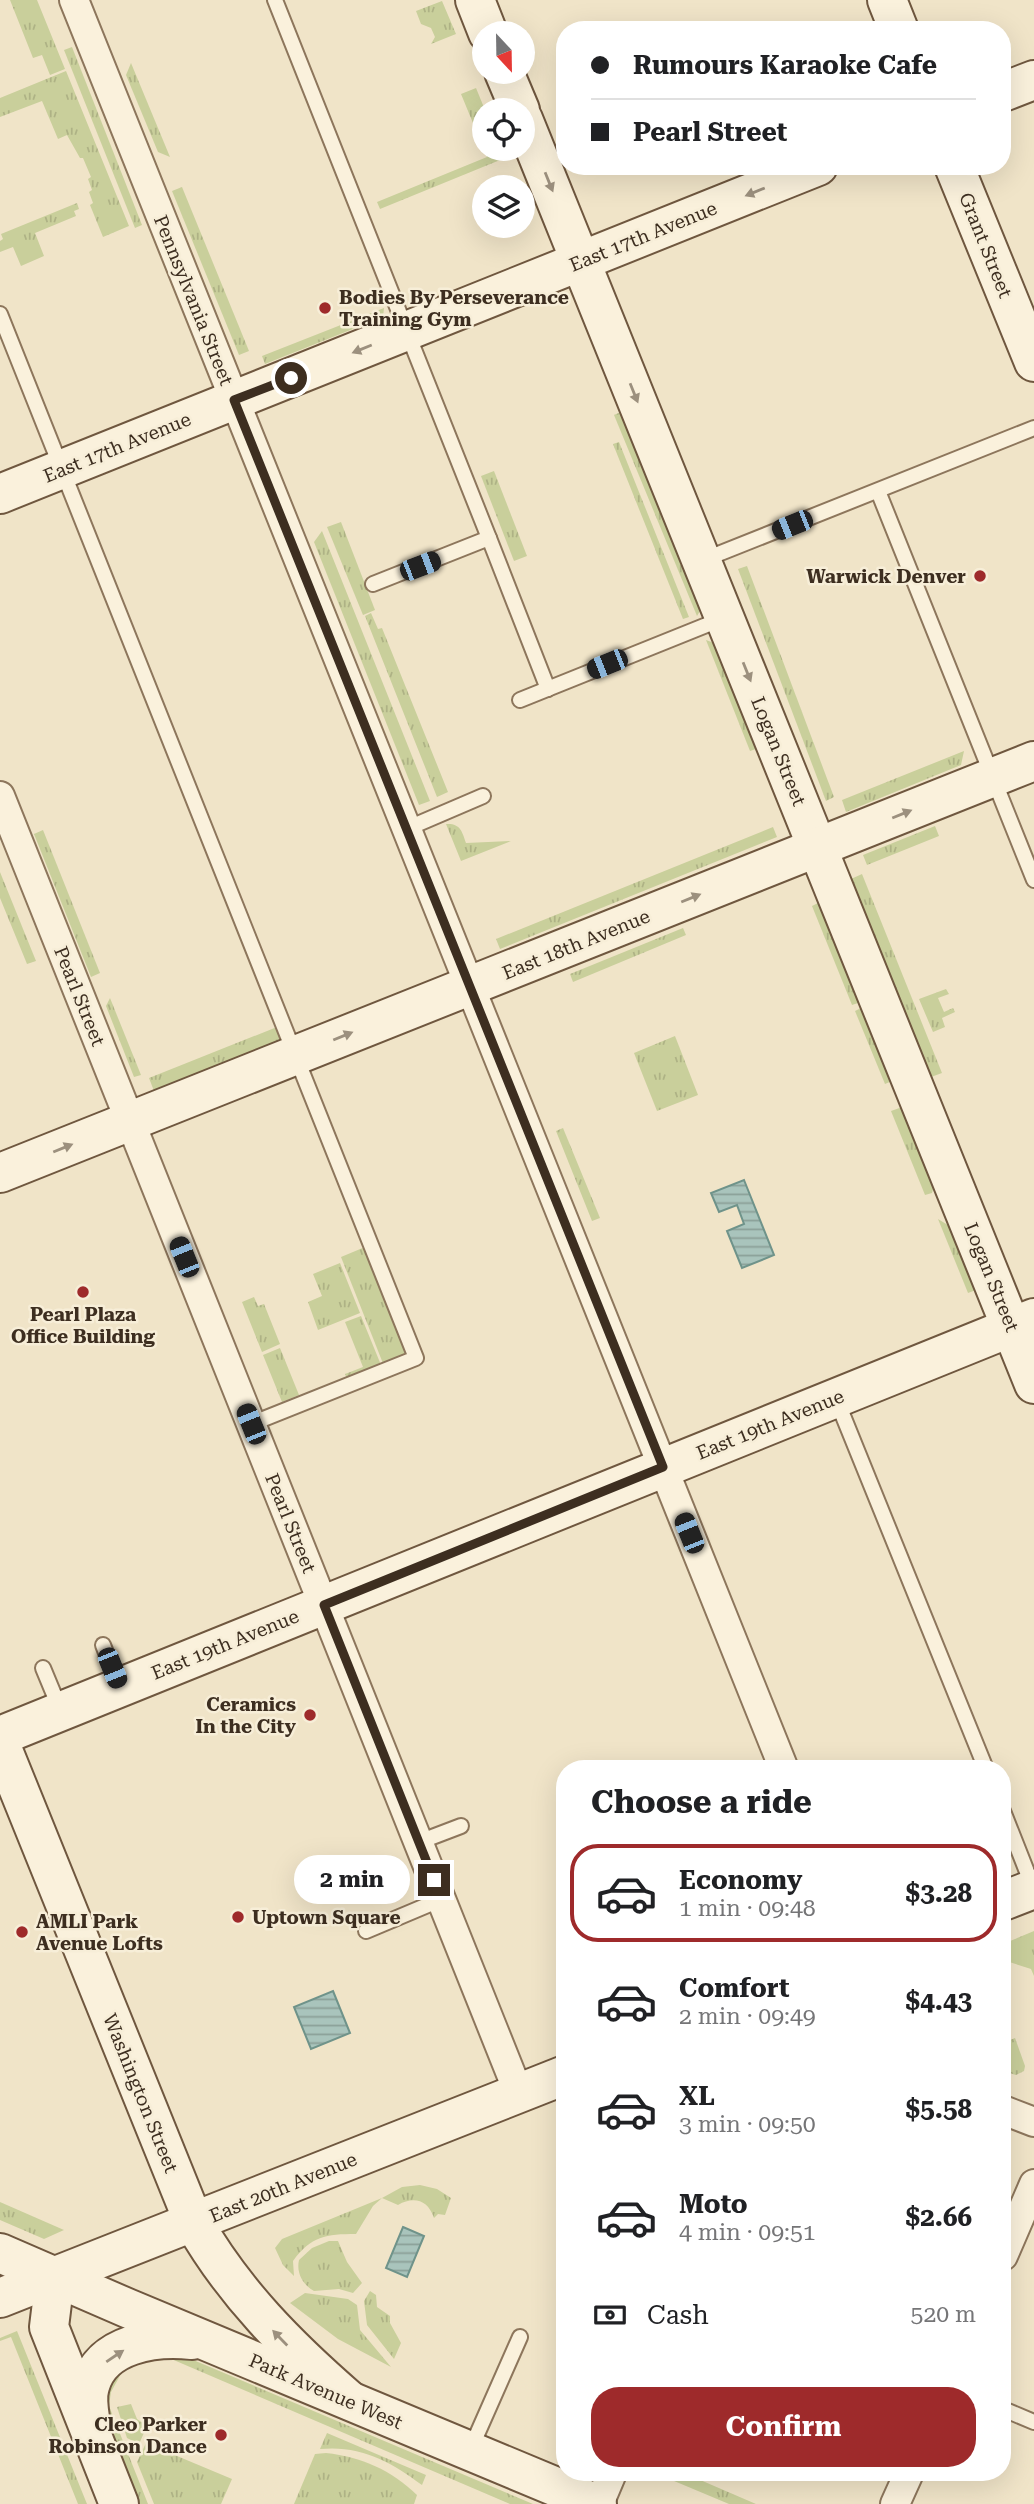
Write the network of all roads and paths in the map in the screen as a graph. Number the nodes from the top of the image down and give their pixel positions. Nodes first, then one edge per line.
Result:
1 (74, 0) edge
2 (275, 0) edge
3 (475, 0) edge
4 (887, 0) edge
5 (483, 21) edge
6 (895, 21) edge
7 (1034, 80) edge
8 (1011, 89) edge
9 (535, 148) edge
10 (796, 175) edge
11 (958, 175) edge
12 (581, 261) junction
13 (0, 314) edge
14 (407, 331) junction
15 (1034, 362) edge
16 (234, 400) junction
17 (1034, 428) edge
18 (62, 469) junction
19 (878, 491) junction
20 (0, 494) edge
21 (489, 538) junction
22 (702, 560) junction
23 (373, 584) dead end
24 (725, 617) junction
25 (548, 689) junction
26 (520, 700) dead end
27 (1034, 761) edge
28 (993, 778) junction
29 (0, 796) edge
30 (483, 796) dead end
31 (406, 829) junction
32 (819, 847) junction
33 (1034, 880) edge
34 (470, 986) junction
35 (295, 1055) junction
36 (130, 1121) junction
37 (0, 1173) edge
38 (1023, 1322) edge
39 (1034, 1384) edge
40 (836, 1398) junction
41 (251, 1424) junction
42 (663, 1467) junction
43 (324, 1605) junction
44 (103, 1645) dead end
45 (43, 1668) dead end
46 (120, 1687) junction
47 (61, 1711) junction
48 (0, 1736) edge
49 (0, 1743) edge
50 (774, 1760) edge
51 (982, 1760) edge
52 (461, 1826) dead end
53 (1011, 1831) edge
54 (419, 1842) junction
55 (1034, 1889) edge
56 (1011, 1898) edge
57 (442, 1899) junction
58 (366, 1931) dead end
59 (556, 2080) edge
60 (519, 2094) junction
61 (1011, 2113) edge
62 (1034, 2122) edge
63 (1034, 2183) edge
64 (194, 2223) junction
65 (1011, 2237) edge
66 (0, 2253) edge
67 (55, 2278) junction
68 (0, 2298) edge
69 (520, 2337) dead end
70 (211, 2343) junction
71 (349, 2400) junction
72 (1011, 2412) edge
73 (1034, 2422) edge
74 (93, 2437) junction
75 (470, 2451) junction
76 (608, 2481) edge
77 (905, 2481) edge
78 (119, 2504) edge
79 (598, 2504) edge
80 (895, 2504) edge

1 - 16 street, Pennsylvania Street
2 - 14 lane
3 - 5 street
4 - 6 street
7 - 8 street
9 -> 12 street, Logan Street
10 -> 12 street, East 17th Avenue
11 - 15 street, Grant Street
12 - 14 street, East 17th Avenue
12 -> 22 street, Logan Street
13 - 18 lane
14 -> 16 street, East 17th Avenue
14 - 21 lane
16 - 18 street, East 17th Avenue
16 - 31 street, Pennsylvania Street
17 - 19 lane
18 - 20 street, East 17th Avenue
18 - 35 lane
19 - 22 lane
19 - 28 lane
21 - 23 lane
21 - 25 lane
22 - 24 street, Logan Street
24 - 25 lane
24 -> 32 street, Logan Street
25 - 26 lane
27 - 28 street, East 18th Avenue
32 -> 28 street, East 18th Avenue
28 - 33 lane
29 - 36 street, Pearl Street
30 - 31 lane
31 - 34 street, Pennsylvania Street
34 -> 32 street, East 18th Avenue
32 - 38 street, Logan Street
35 -> 34 street, East 18th Avenue
34 - 42 street, Pennsylvania Street
35 - 36 street, East 18th Avenue
35 - 41 lane
37 -> 36 street, East 18th Avenue
36 - 41 street, Pearl Street
38 - 39 street, Logan Street
38 - 40 street, East 19th Avenue
40 - 42 street, East 19th Avenue
40 - 51 lane
41 - 43 street, Pearl Street
42 - 43 street, East 19th Avenue
42 - 50 street, Pennsylvania Street
43 - 46 street, East 19th Avenue
43 - 54 street, Pearl Street
44 - 46 lane
45 - 47 lane
46 - 47 street, East 19th Avenue
47 - 48 street, East 19th Avenue
49 - 64 street, Washington Street
52 - 54 lane
53 - 55 lane
54 - 57 street, Pearl Street
55 - 56 street
57 - 58 lane
57 - 60 street, Pearl Street
59 - 60 street, East 20th Avenue
60 - 64 street, East 20th Avenue
61 - 62 street
63 - 65 street
64 - 67 street, East 20th Avenue
71 -> 64 street, Washington Street
66 - 67 street, Park Avenue West
67 - 68 street, East 20th Avenue
67 - 70 street, Park Avenue West
67 - 74 street
69 - 75 lane
70 - 71 street, Park Avenue West
74 -> 70 street
71 - 75 street, Park Avenue West
72 - 73 lane
74 - 78 street
75 - 79 street, Park Avenue West
76 - 79 street
77 - 80 street

